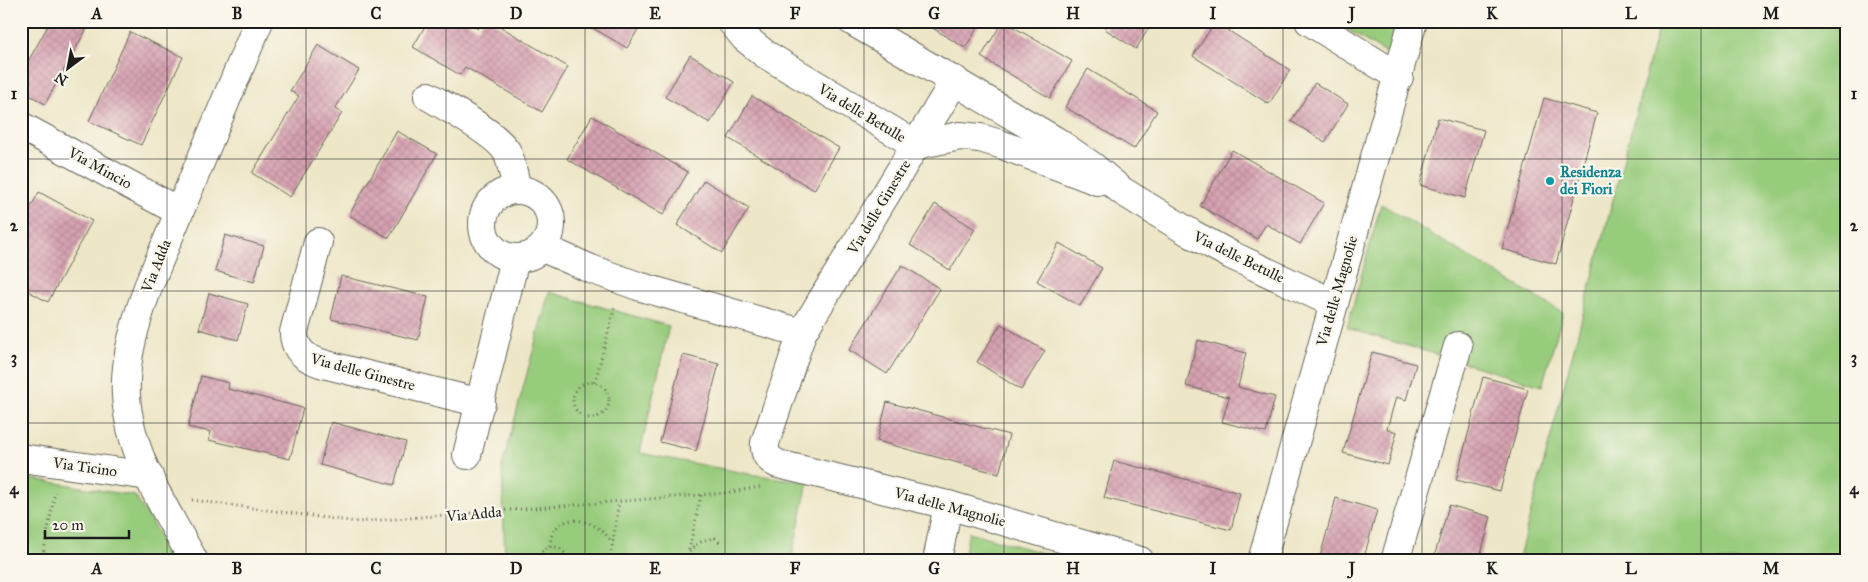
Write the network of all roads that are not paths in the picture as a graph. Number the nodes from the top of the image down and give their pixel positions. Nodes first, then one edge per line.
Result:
1 (259, 21) edge
2 (731, 21) edge
3 (852, 21) edge
4 (1309, 21) edge
5 (1414, 21) edge
6 (1399, 77) junction
7 (955, 80) junction
8 (428, 96) dead end
9 (21, 126) edge
10 (916, 146) junction
11 (517, 189) junction
12 (1122, 191) junction
13 (178, 211) junction
14 (318, 242) dead end
15 (543, 248) junction
16 (515, 258) junction
17 (1333, 303) junction
18 (802, 333) junction
19 (1458, 346) dead end
20 (481, 402) junction
21 (467, 455) dead end
22 (768, 456) joint
23 (21, 458) edge
24 (154, 486) junction
25 (948, 506) junction
26 (194, 561) edge
27 (937, 561) edge
28 (1140, 561) edge
29 (1262, 561) edge
30 (1395, 561) edge

1 - 13 street, Via Adda
2 - 10 street, Via delle Betulle
3 - 7 street, Via delle Betulle
4 - 6 street
5 - 6 street, Via delle Magnolie
6 - 17 street, Via delle Magnolie
7 - 10 street, Via delle Ginestre
7 - 12 street, Via delle Betulle
8 - 11 street
9 - 13 street, Via Mincio
10 - 12 street, Via delle Betulle
10 - 18 street, Via delle Ginestre
11 - 15 street
11 - 16 street
12 - 17 street, Via delle Betulle
13 - 24 street, Via Adda
14 - 20 street, Via delle Ginestre
15 - 16 street
15 - 18 street
16 - 20 street
17 - 29 street, Via delle Magnolie
18 - 22 street, Via delle Ginestre
19 - 30 street
20 - 21 street
22 - 25 street, Via delle Magnolie
23 - 24 street, Via Ticino
24 - 26 street, Via Adda
25 - 27 street
25 - 28 street, Via delle Magnolie

